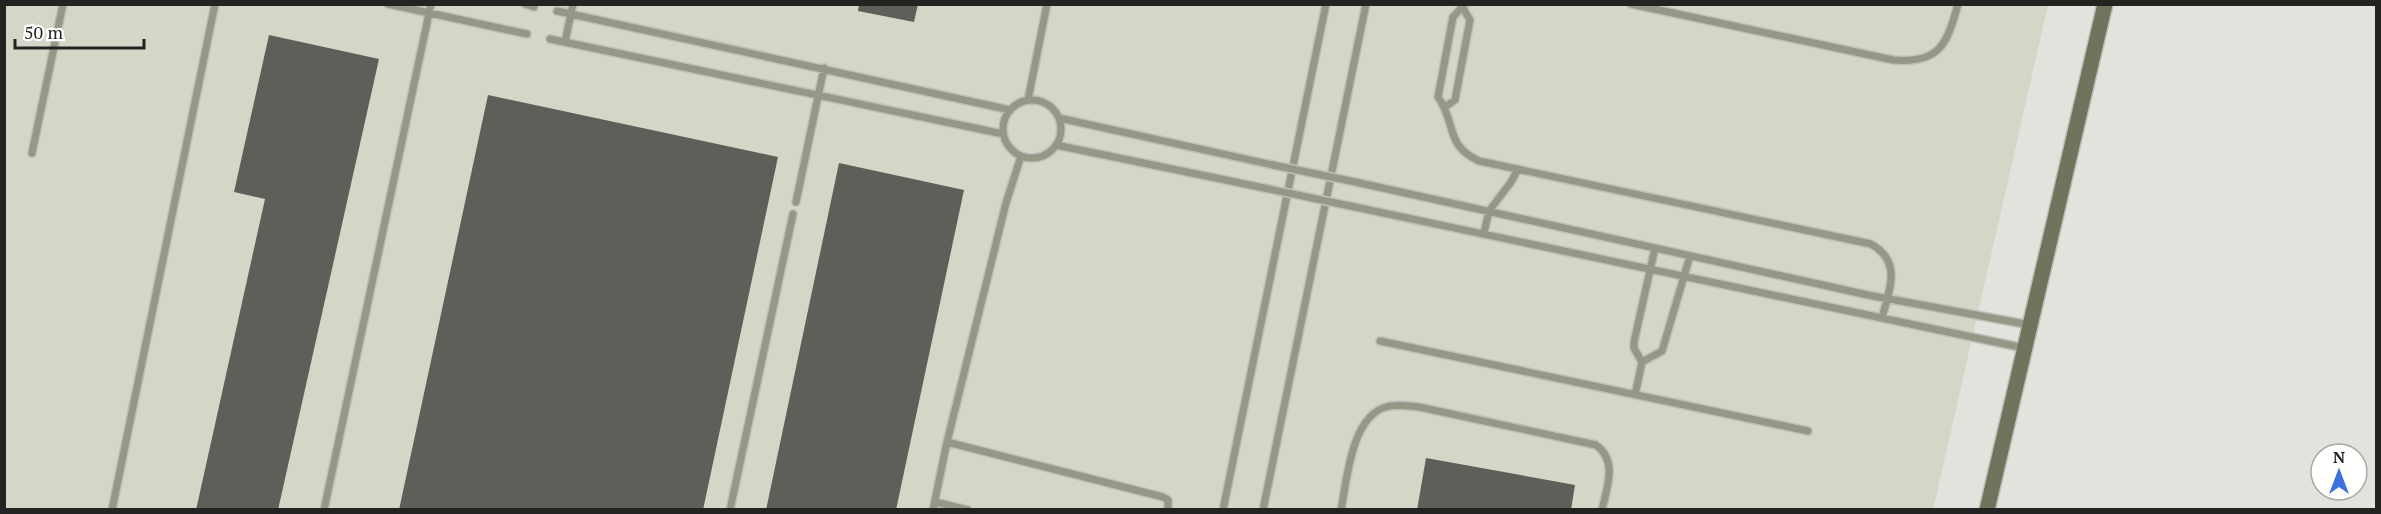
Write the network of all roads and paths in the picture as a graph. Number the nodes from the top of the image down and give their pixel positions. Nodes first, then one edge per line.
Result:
1 (63, 4) edge
2 (215, 4) edge
3 (388, 4) edge
4 (431, 4) edge
5 (525, 4) edge
6 (573, 4) edge
7 (1047, 4) edge
8 (1366, 4) edge
9 (1631, 4) edge
10 (1958, 4) edge
11 (2105, 4) edge
12 (534, 6) dead end
13 (1464, 6) edge
14 (1325, 7) edge
15 (557, 11) dead end
16 (429, 14) junction
17 (571, 14) junction
18 (527, 34) dead end
19 (550, 39) dead end
20 (565, 42) junction
21 (825, 68) junction
22 (819, 96) junction
23 (1028, 100) junction
24 (1445, 107) junction
25 (1010, 110) junction
26 (1059, 118) junction
27 (1003, 134) junction
28 (1056, 145) junction
29 (32, 153) dead end
30 (1021, 156) junction
31 (1518, 169) junction
32 (796, 202) dead end
33 (1489, 211) junction
34 (793, 213) dead end
35 (1484, 233) junction
36 (1655, 248) junction
37 (1690, 256) junction
38 (1650, 269) junction
39 (1685, 276) junction
40 (1887, 298) junction
41 (1882, 318) junction
42 (2030, 325) junction
43 (1380, 340) dead end
44 (2024, 348) junction
45 (1642, 362) junction
46 (1635, 395) junction
47 (1809, 431) dead end
48 (947, 442) junction
49 (934, 506) edge
50 (112, 510) edge
51 (324, 510) edge
52 (730, 510) edge
53 (968, 510) edge
54 (1168, 510) edge
55 (1224, 510) edge
56 (1263, 510) edge
57 (1341, 510) edge
58 (1602, 510) edge
59 (1987, 510) edge

1 - 29 lane
2 - 50 lane
3 - 16 lane
4 - 16 lane
5 - 12 lane
6 - 17 lane
7 - 23 lane
8 - 56 lane
9 - 10 lane
11 - 42 street
13 - 24 lane
13 - 24 lane
14 - 55 lane
15 - 17 lane
16 - 18 lane
16 - 51 lane
17 - 20 lane
17 - 21 lane
19 - 20 lane
20 - 22 lane
21 - 22 lane
21 - 25 lane
22 - 27 lane
22 - 32 lane
23 - 25 lane
23 - 26 lane
24 - 31 lane
25 - 27 lane
26 - 28 lane
26 - 33 lane, bridge
27 - 30 lane
28 - 30 lane
28 - 35 lane, bridge
30 - 48 lane
31 - 33 lane
31 - 40 lane
33 - 35 lane
33 - 36 lane
34 - 52 lane
35 - 38 lane
36 - 37 lane
36 - 38 lane
37 - 39 lane
37 - 40 lane
38 - 39 lane
38 - 45 lane
39 - 41 lane
39 - 45 lane
40 - 41 lane
40 - 42 lane
41 - 44 lane
42 - 44 street
43 - 46 lane
44 - 59 street
45 - 46 lane
46 - 47 lane
48 - 49 lane
48 - 54 lane
49 - 53 lane
57 - 58 lane

